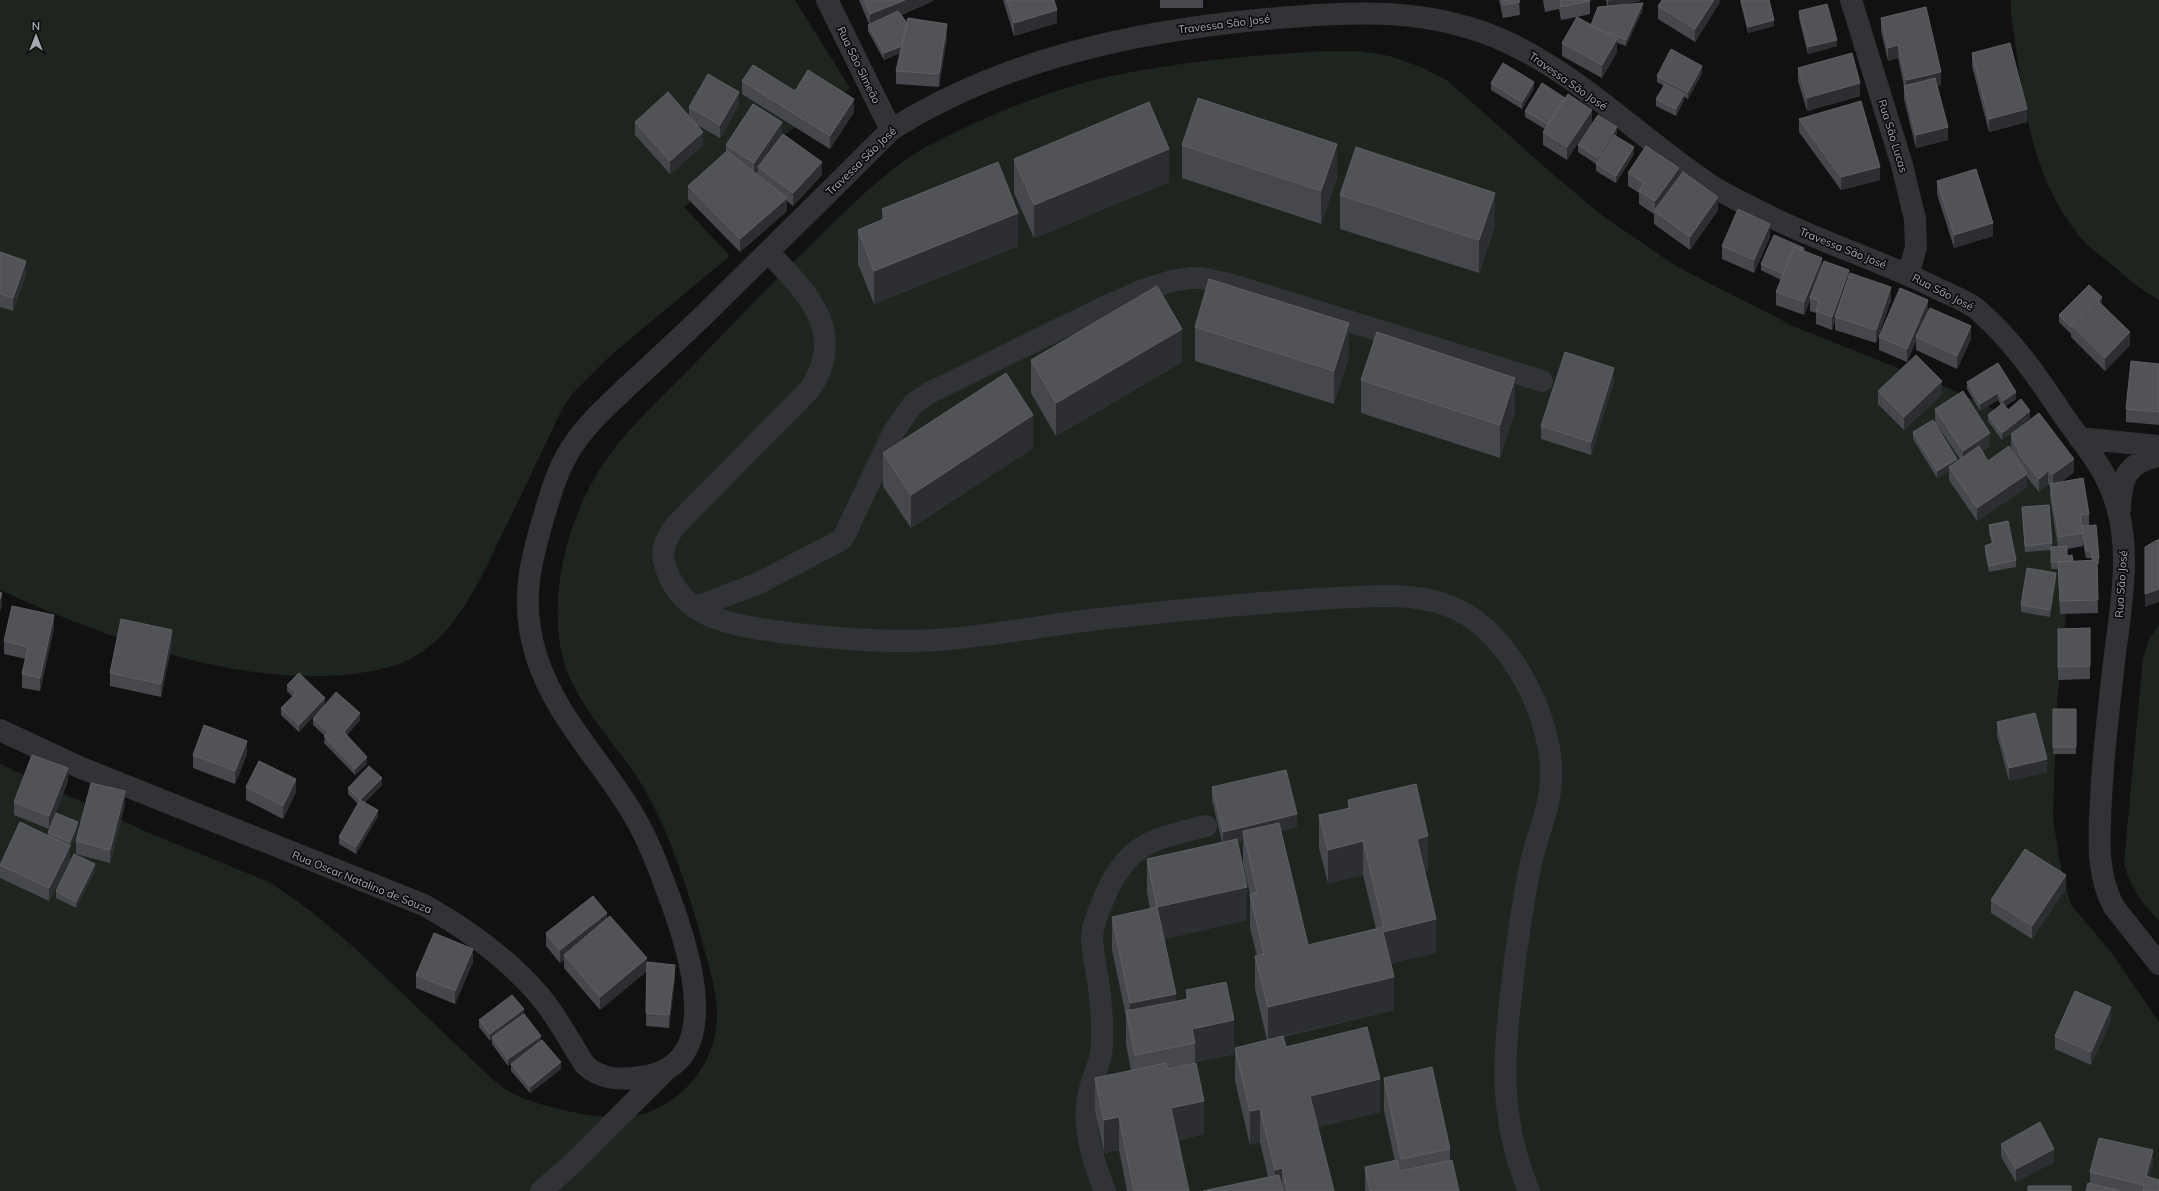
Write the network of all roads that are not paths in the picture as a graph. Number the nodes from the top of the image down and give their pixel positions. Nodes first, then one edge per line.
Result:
1 (828, 0) edge
2 (1851, 0) edge
3 (891, 130) junction
4 (768, 252) junction
5 (1908, 274) junction
6 (1542, 381) dead end
7 (603, 409) joint
8 (2079, 438) junction
9 (2159, 446) edge
10 (2159, 456) edge
11 (2120, 523) junction
12 (696, 607) junction
13 (0, 730) edge
14 (1206, 826) dead end
15 (2159, 964) edge
16 (666, 1069) junction
17 (541, 1191) edge
18 (1105, 1191) edge
19 (1529, 1191) edge

1 - 3 street, Rua São Simeão
2 - 5 street, Rua São Lucas
3 - 4 street, Travessa São José
3 - 5 street, Travessa São José
4 - 7 street, Travessa São José
4 - 12 street
5 - 8 street, Rua São José
6 - 12 street
7 - 16 street, Rua Oscar Natalino de Souza
8 - 9 street
8 - 11 street, Rua São José
10 - 11 street
11 - 15 street, Rua São José
12 - 19 street
13 - 16 street, Rua Oscar Natalino de Souza
14 - 18 street
16 - 17 street

